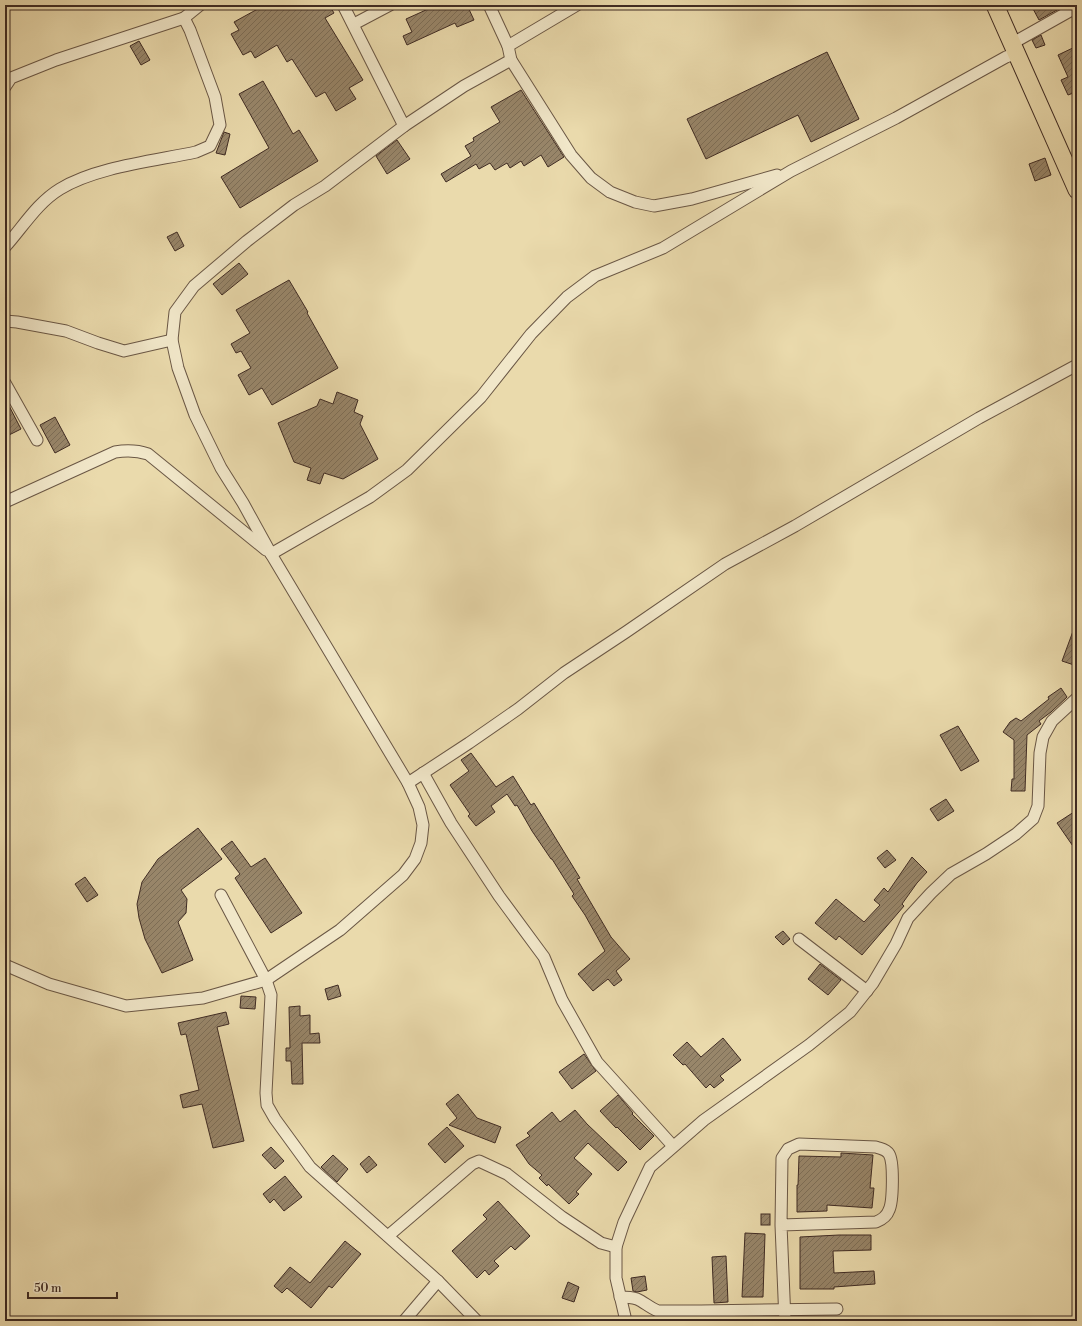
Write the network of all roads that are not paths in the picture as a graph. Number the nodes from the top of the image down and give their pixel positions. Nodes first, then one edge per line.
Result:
1 (200, 5) edge
2 (344, 5) edge
3 (390, 5) edge
4 (489, 5) edge
5 (577, 5) edge
6 (995, 5) edge
7 (1077, 7) edge
8 (184, 18) junction
9 (354, 24) junction
10 (508, 46) junction
11 (1015, 48) junction
12 (511, 60) junction
13 (5, 87) edge
14 (404, 126) junction
15 (791, 171) junction
16 (1077, 190) edge
17 (5, 247) edge
18 (5, 321) edge
19 (172, 340) junction
20 (1077, 366) edge
21 (5, 384) edge
22 (37, 440) dead end
23 (5, 502) edge
24 (271, 554) junction
25 (1077, 698) edge
26 (423, 773) junction
27 (408, 783) junction
28 (221, 895) dead end
29 (799, 939) dead end
30 (5, 965) edge
31 (266, 980) junction
32 (867, 990) junction
33 (673, 1146) junction
34 (781, 1225) junction
35 (388, 1236) junction
36 (616, 1247) junction
37 (438, 1281) junction
38 (620, 1298) junction
39 (837, 1309) dead end
40 (785, 1315) edge
41 (701, 1316) edge
42 (404, 1321) edge
43 (477, 1321) edge
44 (626, 1321) edge

1 - 8 street
2 - 9 street
3 - 9 street
4 - 10 street
5 - 10 street
6 - 11 highway
7 - 11 street
8 - 13 street
8 - 17 street
9 - 14 street
10 - 12 street
11 - 15 street
11 - 16 highway
12 - 14 street
12 - 15 street
14 - 19 street
15 - 24 street
18 - 19 street
19 - 24 street
20 - 26 street
21 - 22 street
23 - 24 street
24 - 27 street
25 - 32 street
26 - 27 street
26 - 33 street
27 - 31 street
28 - 31 street
29 - 32 street
30 - 31 street
31 - 35 street
32 - 33 street
33 - 36 street
34 - 34 street
34 - 40 street
35 - 36 street
35 - 37 street
36 - 38 street
37 - 42 street
37 - 43 street
38 - 41 street
38 - 44 street
39 - 40 street
40 - 41 street

